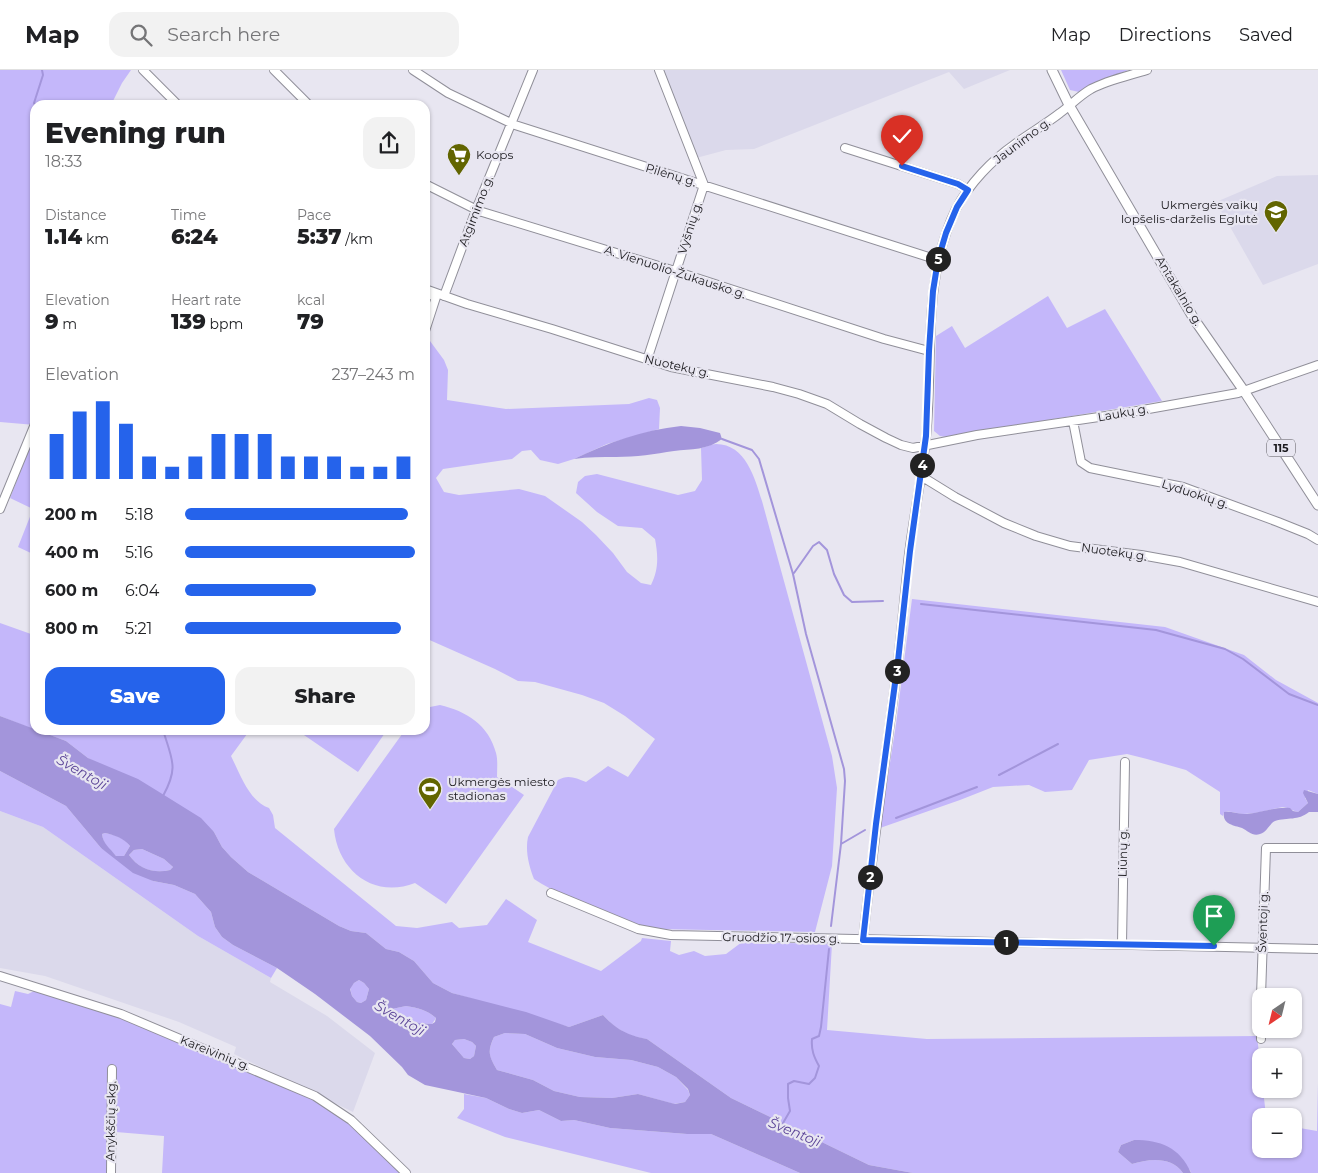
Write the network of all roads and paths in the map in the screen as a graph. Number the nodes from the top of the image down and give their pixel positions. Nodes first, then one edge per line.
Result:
1 (143, 70) edge
2 (274, 70) edge
3 (413, 70) edge
4 (533, 70) edge
5 (659, 70) edge
6 (1052, 70) edge
7 (1147, 70) edge
8 (173, 100) edge
9 (304, 100) edge
10 (1069, 105) junction
11 (510, 122) junction
12 (845, 148) dead end
13 (704, 184) junction
14 (430, 187) edge
15 (968, 190) junction
16 (476, 210) junction
17 (938, 260) junction
18 (676, 272) junction
19 (430, 291) edge
20 (440, 295) junction
21 (430, 296) edge
22 (430, 319) edge
23 (929, 351) junction
24 (647, 360) junction
25 (1318, 365) edge
26 (1244, 391) junction
27 (1072, 421) junction
28 (30, 436) edge
29 (925, 446) junction
30 (921, 476) junction
31 (1318, 505) edge
32 (0, 509) edge
33 (1318, 540) edge
34 (1318, 602) edge
35 (1125, 762) dead end
36 (1318, 848) edge
37 (551, 893) dead end
38 (863, 940) junction
39 (1122, 944) junction
40 (1263, 948) junction
41 (1318, 949) edge
42 (0, 976) edge
43 (1262, 988) edge
44 (112, 1069) dead end
45 (111, 1173) edge
46 (406, 1173) edge

1 - 8 street
2 - 9 street
3 - 11 street, Pilėnų g.
4 - 11 street, Atgimimo g.
5 - 13 street, Vyšnių g.
6 - 10 main road, Antakalnio g. / 115
7 - 10 street, Jaunimo g.
10 - 15 street, Jaunimo g.
10 - 26 main road, Antakalnio g. / 115
11 - 13 street, Pilėnų g.
11 - 16 street, Atgimimo g.
12 - 15 street
13 - 17 street, Pilėnų g.
13 - 18 street, Vyšnių g.
14 - 16 street, A. Vienuolio-Žukausko g.
15 - 17 street, Jaunimo g.
16 - 18 street, A. Vienuolio-Žukausko g.
16 - 20 street, Atgimimo g.
17 - 23 street, Jaunimo g.
18 - 23 street, A. Vienuolio-Žukausko g.
18 - 24 street, Vyšnių g.
19 - 20 street, Nuotekų g.
20 - 21 street
20 - 22 street, Atgimimo g.
20 - 24 street, Nuotekų g.
23 - 29 street, Jaunimo g.
24 - 29 street, Nuotekų g.
25 - 26 street, Laukų g.
26 - 27 street, Laukų g.
26 - 31 main road, Antakalnio g. / 115
27 - 29 street, Laukų g.
27 - 33 street, Lyduokių g.
28 - 32 street
29 - 30 street, Jaunimo g.
30 - 34 street, Nuotekų g.
30 - 38 street, Jaunimo g.
35 - 39 street, Liūnų g.
36 - 40 street, Šventoji g.
37 - 38 street, Gruodžio 17-osios g.
38 - 39 street, Gruodžio 17-osios g.
39 - 40 street, Gruodžio 17-osios g.
40 - 41 street, Gruodžio 17-osios g.
40 - 43 street, Šventoji g.
42 - 46 street, Kareivinių g.
44 - 45 street, Anykščių skg.

